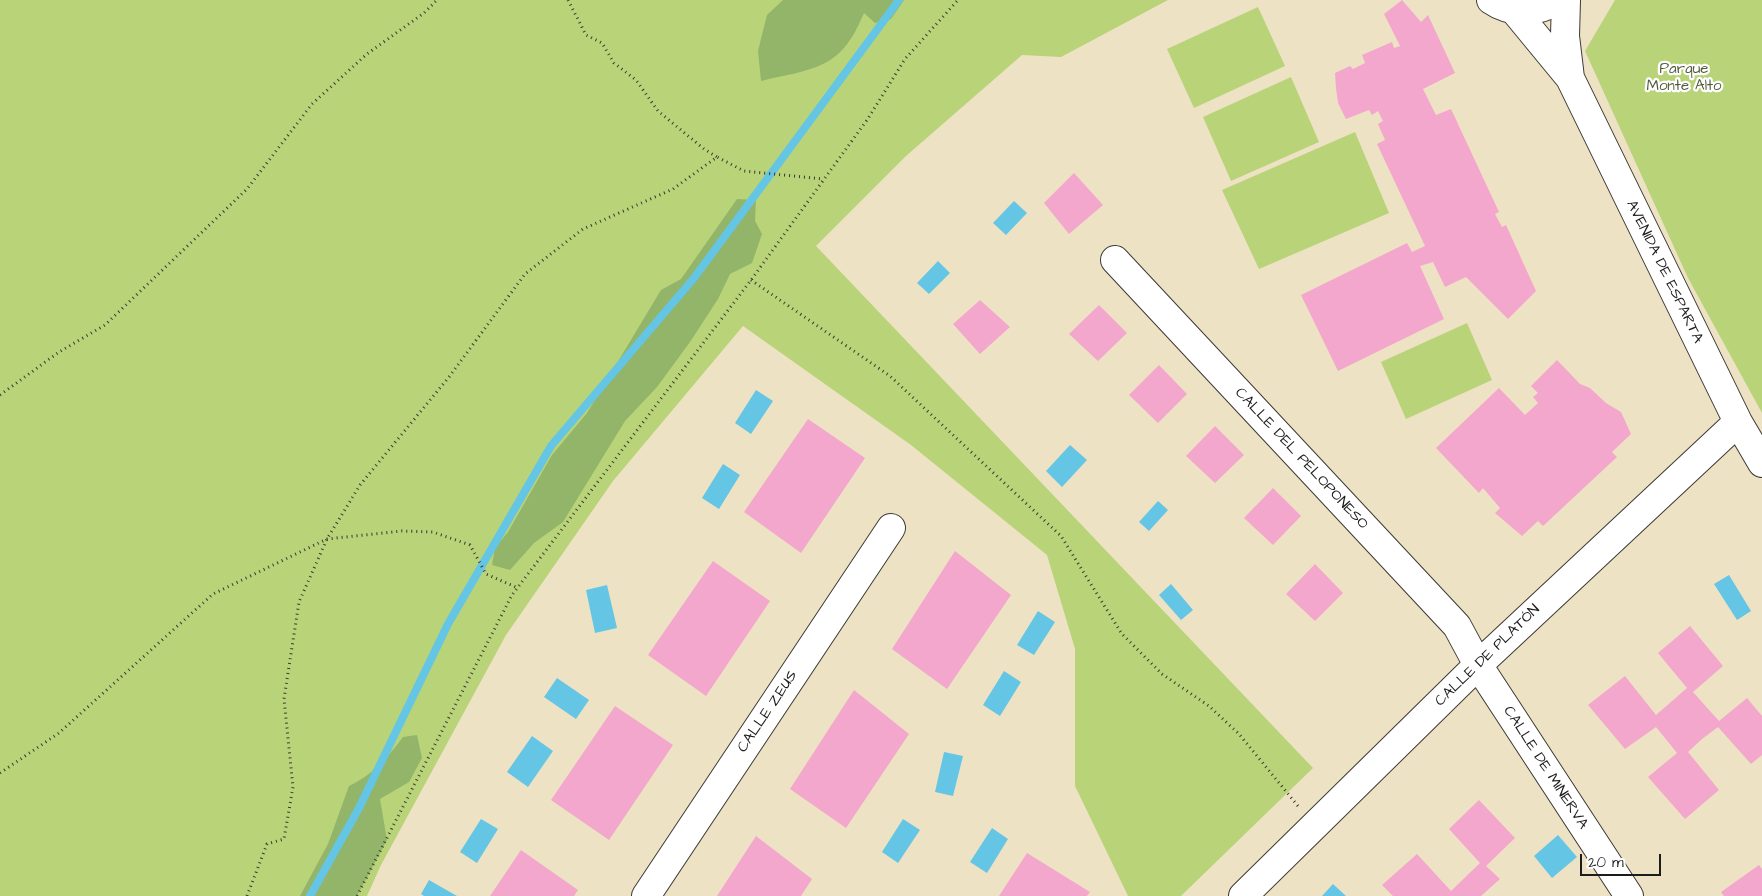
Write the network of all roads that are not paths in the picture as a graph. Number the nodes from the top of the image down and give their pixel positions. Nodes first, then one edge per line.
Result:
1 (1558, 0) edge
2 (1566, 0) edge
3 (1503, 5) edge
4 (1570, 78) junction
5 (1115, 260) dead end
6 (1738, 422) junction
7 (1762, 463) edge
8 (891, 528) dead end
9 (1478, 665) junction
10 (646, 896) edge
11 (1243, 896) edge
12 (1629, 896) edge

1 - 3 street
2 - 4 street, AVENIDA DE ESPARTA
3 - 4 street, AVENIDA DE ESPARTA
4 - 6 street, AVENIDA DE ESPARTA
5 - 9 street, CALLE DEL PELOPONESO
6 - 7 street, AVENIDA DE ESPARTA
6 - 9 street, CALLE DE PLATÓN
8 - 10 street, CALLE ZEUS
9 - 11 street, CALLE DE PLATÓN
9 - 12 street, CALLE DE MINERVA

